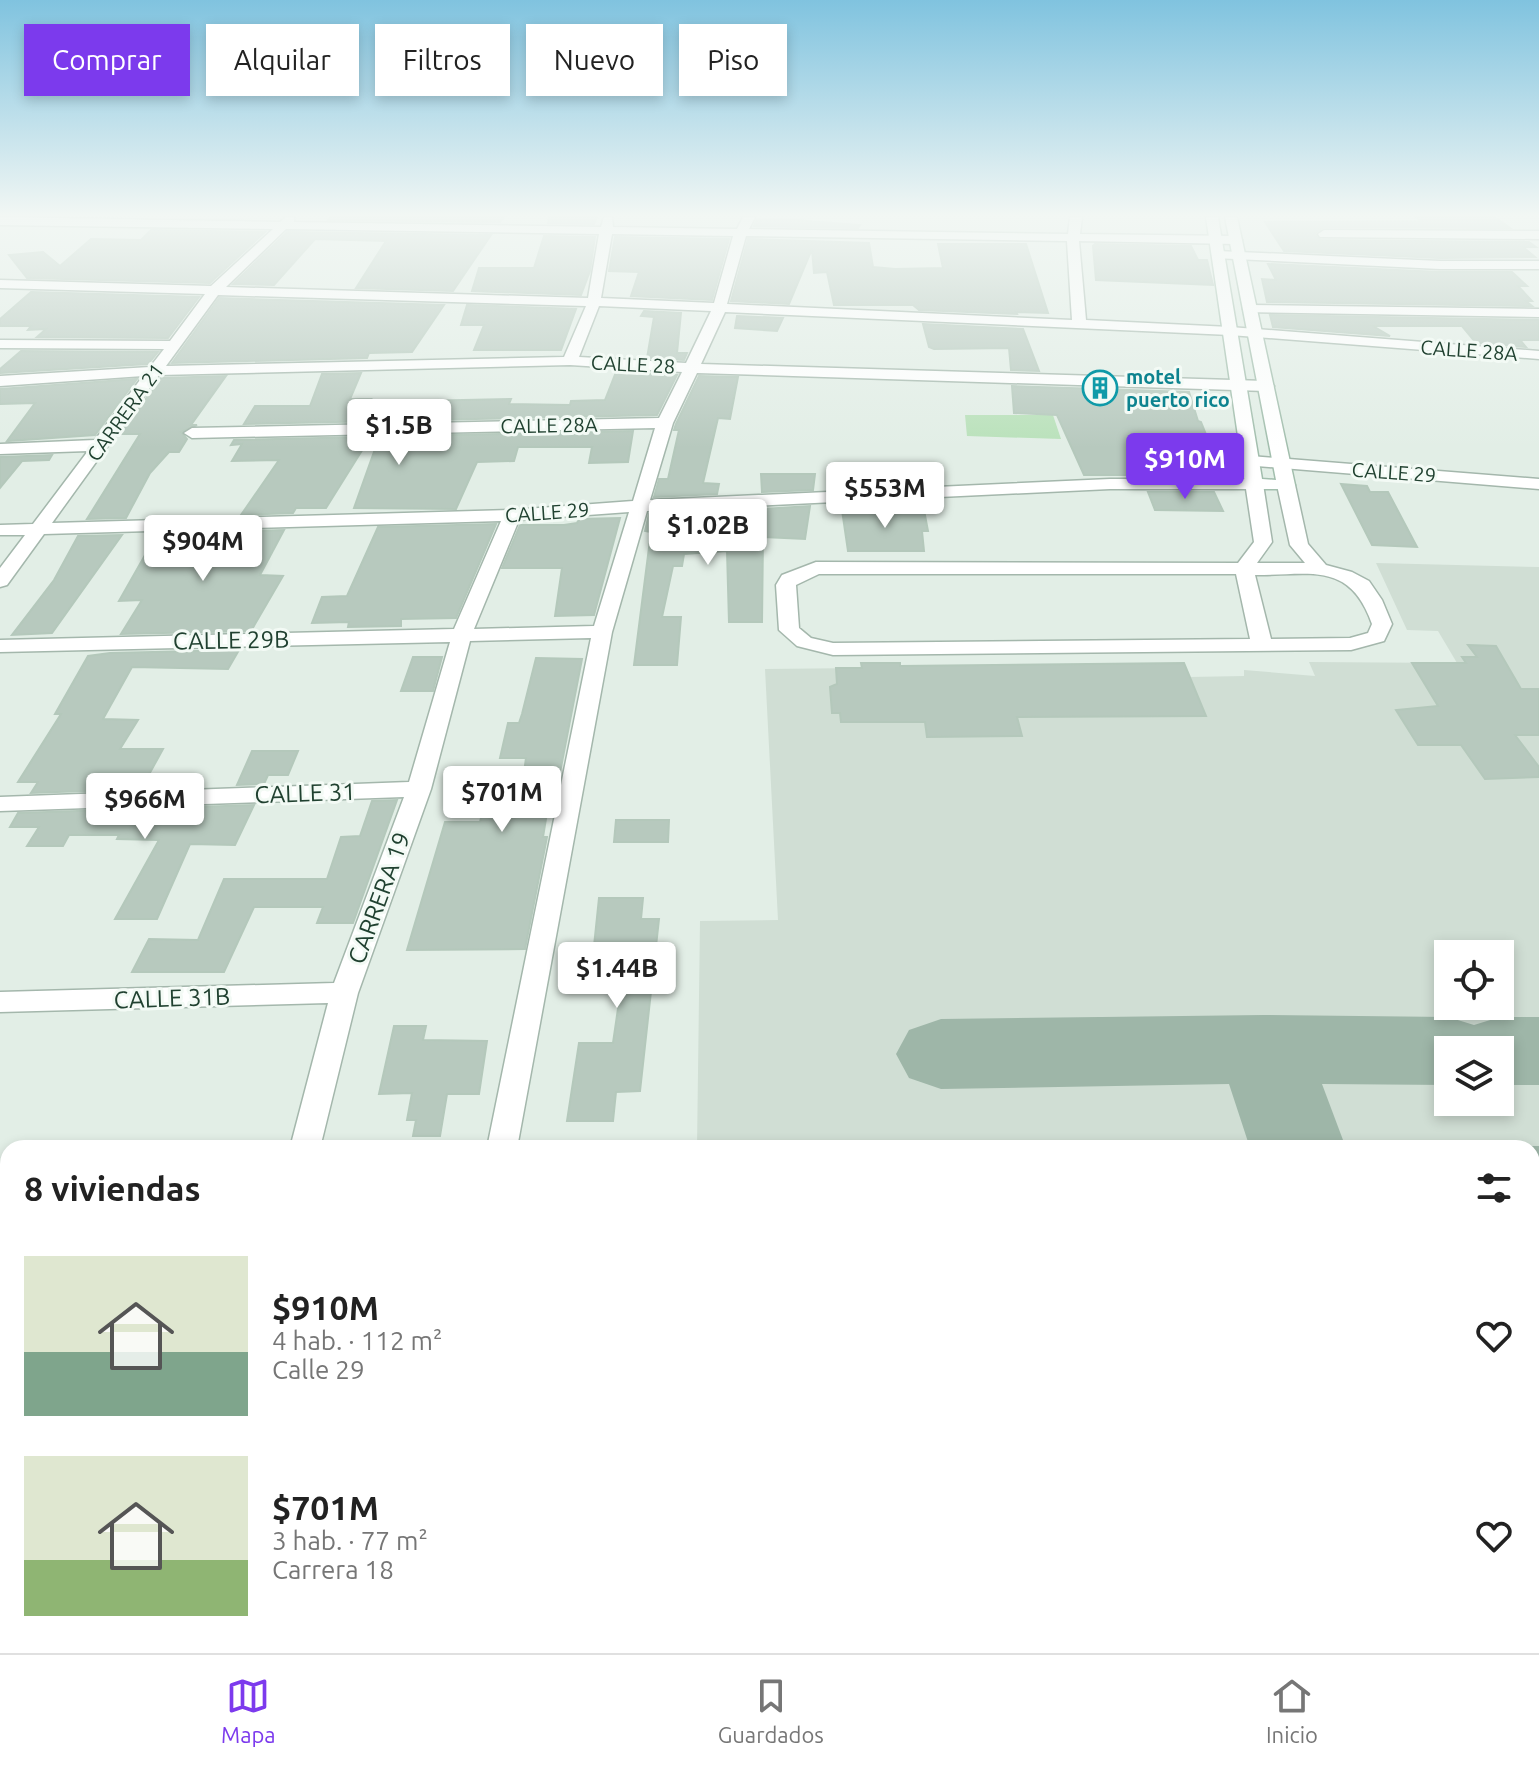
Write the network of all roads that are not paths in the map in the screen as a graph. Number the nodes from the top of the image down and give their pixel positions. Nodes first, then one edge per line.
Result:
1 (212, 294) edge
2 (322, 294) edge
3 (596, 294) edge
4 (724, 294) edge
5 (1077, 294) edge
6 (1224, 294) edge
7 (1247, 294) edge
8 (594, 302) junction
9 (1250, 309) junction
10 (719, 310) junction
11 (1539, 313) edge
12 (1079, 325) junction
13 (1230, 331) junction
14 (1255, 333) junction
15 (0, 344) edge
16 (172, 345) junction
17 (1539, 355) edge
18 (570, 361) junction
19 (690, 368) junction
20 (156, 371) junction
21 (0, 381) edge
22 (1238, 384) junction
23 (1266, 386) junction
24 (665, 423) junction
25 (192, 433) dead end
26 (103, 445) junction
27 (0, 449) edge
28 (1250, 461) junction
29 (1282, 464) junction
30 (1254, 484) junction
31 (1539, 484) edge
32 (1286, 485) junction
33 (640, 506) junction
34 (512, 515) junction
35 (0, 530) edge
36 (38, 530) junction
37 (1244, 568) junction
38 (1320, 569) junction
39 (0, 581) edge
40 (602, 632) junction
41 (462, 634) junction
42 (1262, 645) junction
43 (0, 646) edge
44 (419, 789) junction
45 (0, 804) edge
46 (344, 993) junction
47 (0, 1002) edge
48 (307, 1140) edge
49 (504, 1140) edge

1 - 16 street, CARRERA 21
2 - 8 street, CALLE 28A
3 - 8 street
4 - 10 street
5 - 12 street
6 - 13 street
7 - 9 street
8 - 10 street, CALLE 28A
8 - 18 street
9 - 11 street
9 - 14 street
10 - 12 street, CALLE 28A
10 - 19 street
12 - 13 street, CALLE 28A
13 - 14 street, CALLE 28A
13 - 22 street
14 - 17 street, CALLE 28A
14 - 23 street
15 - 16 street
16 - 20 street, CARRERA 21
18 - 19 street, CALLE 28
18 - 20 street, CALLE 28
19 - 22 street, CALLE 28
19 - 24 street
20 - 21 street, CALLE 28
20 - 26 street, CARRERA 21
22 - 23 street, CALLE 28
22 - 28 street
23 - 29 street
24 - 25 street, CALLE 28A
24 - 33 street
26 - 27 street
26 - 36 street, CARRERA 21
28 - 29 street, CALLE 29
28 - 30 street
29 - 31 street, CALLE 29
29 - 32 street
30 - 32 street, CALLE 29
30 - 33 street, CALLE 29
30 - 37 street
32 - 38 street
33 - 34 street, CALLE 29
33 - 40 street
34 - 36 street, CALLE 29
34 - 41 street, CARRERA 19
35 - 36 street, CALLE 29
36 - 39 street, CARRERA 21
37 - 38 street
37 - 42 street
37 - 42 street
38 - 42 street
40 - 41 street, CALLE 29B
40 - 49 street
41 - 43 street, CALLE 29B
41 - 44 street, CARRERA 19
44 - 45 street, CALLE 31
44 - 46 street, CARRERA 19
46 - 47 street, CALLE 31B
46 - 48 street, CARRERA 19

